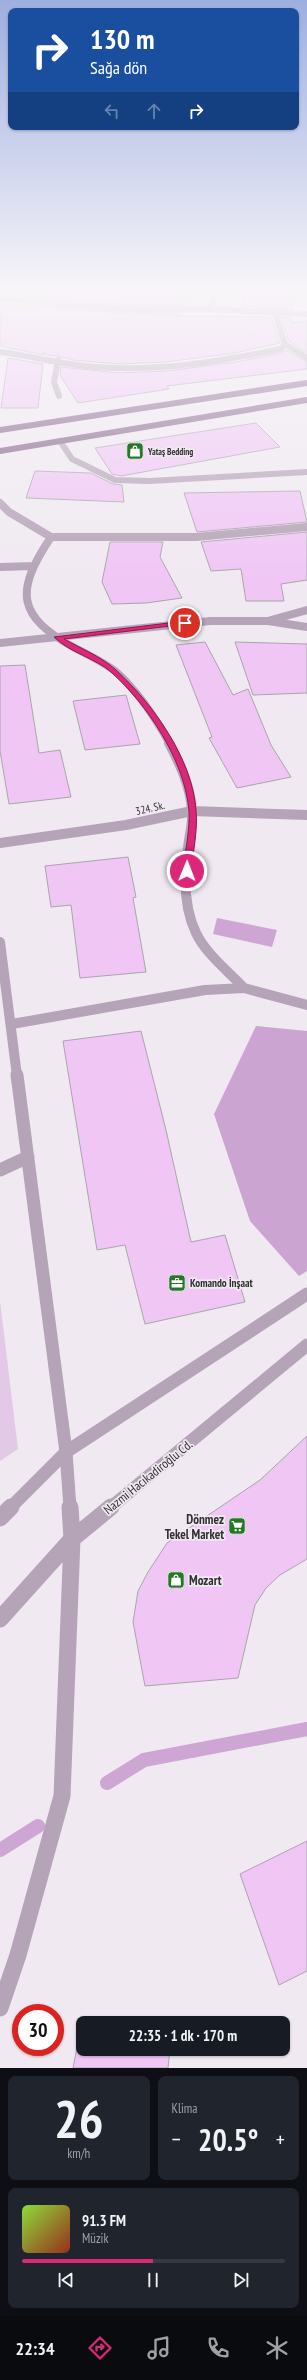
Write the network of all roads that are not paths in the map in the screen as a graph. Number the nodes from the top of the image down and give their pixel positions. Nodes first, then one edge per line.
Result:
1 (56, 387) edge
2 (284, 387) edge
3 (60, 396) dead end
4 (307, 400) edge
5 (0, 430) edge
6 (60, 441) junction
7 (0, 451) edge
8 (307, 472) edge
9 (0, 503) edge
10 (307, 527) edge
11 (51, 537) junction
12 (33, 566) junction
13 (0, 567) edge
14 (307, 610) edge
15 (268, 621) junction
16 (307, 627) edge
17 (57, 637) junction
18 (0, 643) edge
19 (192, 810) junction
20 (307, 815) edge
21 (0, 843) edge
22 (0, 942) edge
23 (3, 982) edge
24 (244, 988) junction
25 (307, 1005) edge
26 (12, 1024) junction
27 (28, 1157) junction
28 (0, 1170) edge
29 (307, 1294) edge
30 (307, 1346) edge
31 (66, 1452) junction
32 (0, 1518) edge
33 (72, 1539) junction
34 (0, 1619) edge
35 (0, 2008) edge

1 - 3 street
2 - 5 highway
4 - 6 highway
6 - 7 highway
6 - 8 street
9 - 11 street
10 - 11 street
11 - 12 street
12 - 13 street
12 - 17 street
14 - 15 street
15 - 16 street
15 - 17 street
17 - 18 street
17 - 19 street
19 - 20 street, 324. Sk.
19 - 21 street, 324. Sk.
19 - 24 street
22 - 23 street
23 - 26 street
24 - 25 street
24 - 26 street
26 - 27 street
27 - 28 street
27 - 31 street
29 - 31 street
30 - 33 street, Nazmi Hacıkadiroğlu Cd.
31 - 32 street
31 - 33 street
33 - 34 street, Nazmi Hacıkadiroğlu Cd.
33 - 35 street

